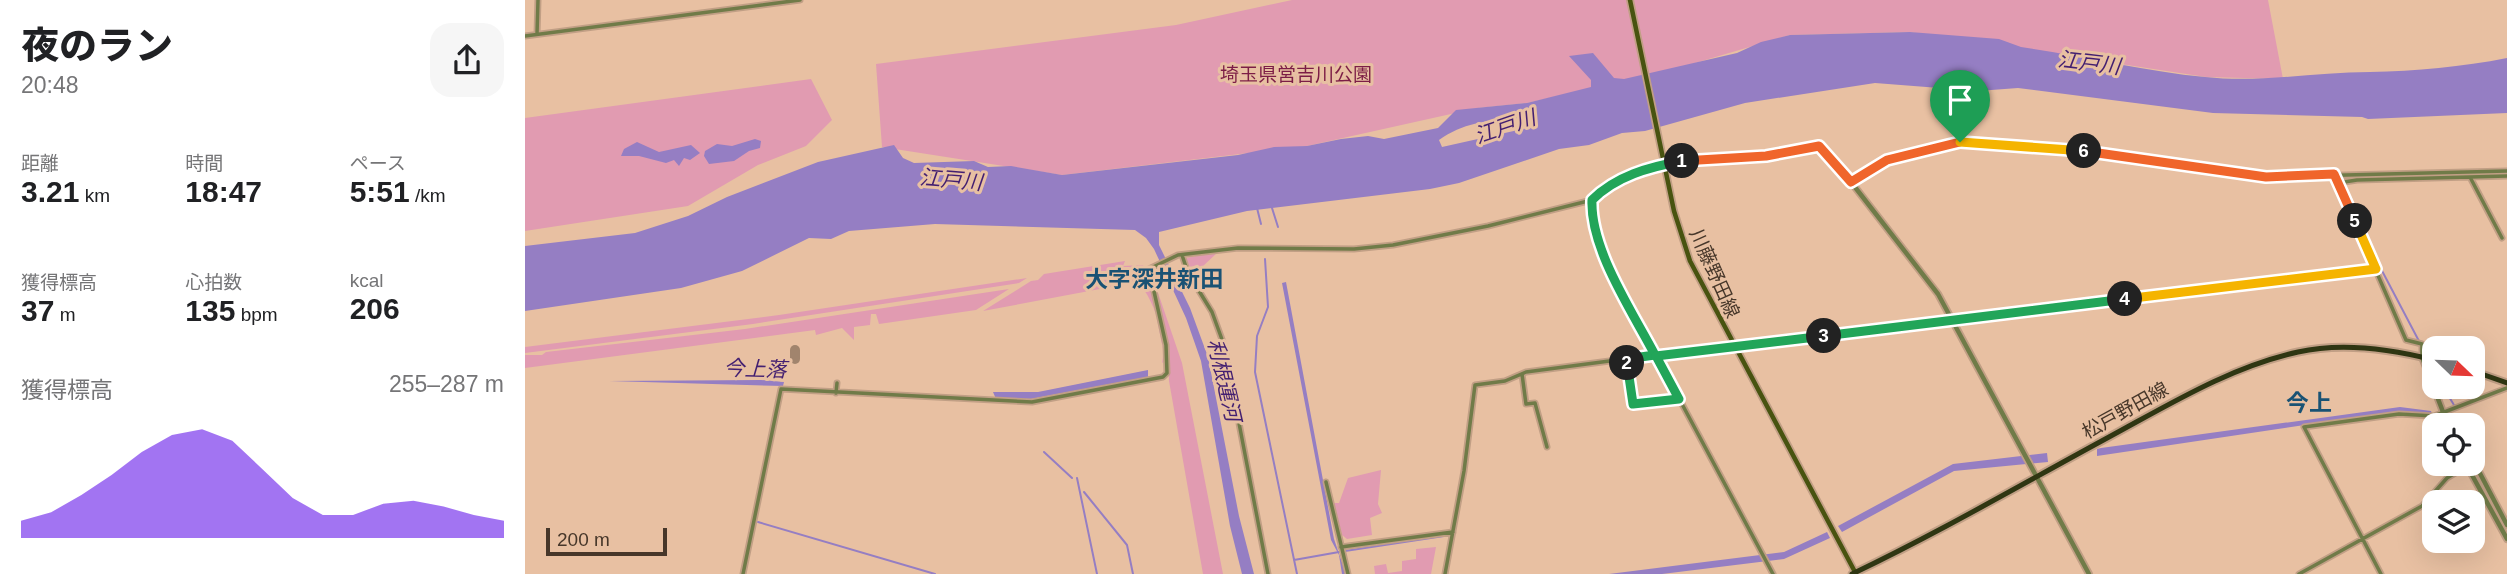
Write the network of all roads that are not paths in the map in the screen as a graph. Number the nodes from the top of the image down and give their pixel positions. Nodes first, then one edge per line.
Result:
1 (538, 0) edge
2 (800, 0) edge
3 (1630, 0) edge
4 (537, 34) junction
5 (525, 36) edge
6 (1664, 162) junction
7 (2507, 171) edge
8 (2334, 174) junction
9 (2507, 176) edge
10 (2471, 178) junction
11 (1851, 182) junction
12 (2338, 183) junction
13 (1592, 200) junction
14 (2502, 238) dead end
15 (1182, 254) junction
16 (2376, 269) junction
17 (1953, 320) junction
18 (2422, 344) edge
19 (1734, 347) junction
20 (1656, 356) junction
21 (2422, 357) edge
22 (1626, 359) junction
23 (1522, 374) junction
24 (2485, 376) edge
25 (2507, 385) edge
26 (1679, 399) junction
27 (2438, 399) edge
28 (2445, 413) joint
29 (2422, 415) edge
30 (1547, 447) dead end
31 (2037, 476) junction
32 (2450, 476) edge
33 (2473, 476) edge
34 (2481, 476) edge
35 (1326, 482) dead end
36 (2507, 525) edge
37 (1453, 532) junction
38 (2507, 539) edge
39 (2363, 540) junction
40 (1341, 547) junction
41 (1854, 573) edge
42 (743, 574) edge
43 (1268, 574) edge
44 (1348, 574) edge
45 (1445, 574) edge
46 (1773, 574) edge
47 (2089, 574) edge
48 (2299, 574) edge
49 (2381, 574) edge

1 - 4 street
2 - 4 street
3 - 6 main road, 川藤野田線
4 - 5 street
6 - 11 street
6 - 13 street
6 - 19 main road, 川藤野田線
7 - 8 street
8 - 11 street
8 - 12 street
9 - 10 street
10 - 12 street
10 - 14 street
11 - 17 street
12 - 16 street
13 - 15 street
13 - 20 street
15 - 42 street
15 - 43 street
16 - 17 street
16 - 18 street
17 - 19 street
17 - 31 street
19 - 20 street
19 - 41 main road, 川藤野田線
20 - 22 street
20 - 26 street
21 - 31 main road, 松戸野田線
22 - 23 street
22 - 26 street
23 - 30 street
23 - 37 street
24 - 25 main road
25 - 28 street
26 - 46 street
27 - 28 street
29 - 39 street
31 - 41 main road, 松戸野田線
31 - 47 street
32 - 39 street
33 - 38 street
34 - 36 street
35 - 40 street
37 - 40 street
37 - 45 street
39 - 48 street
39 - 49 street
40 - 44 street

